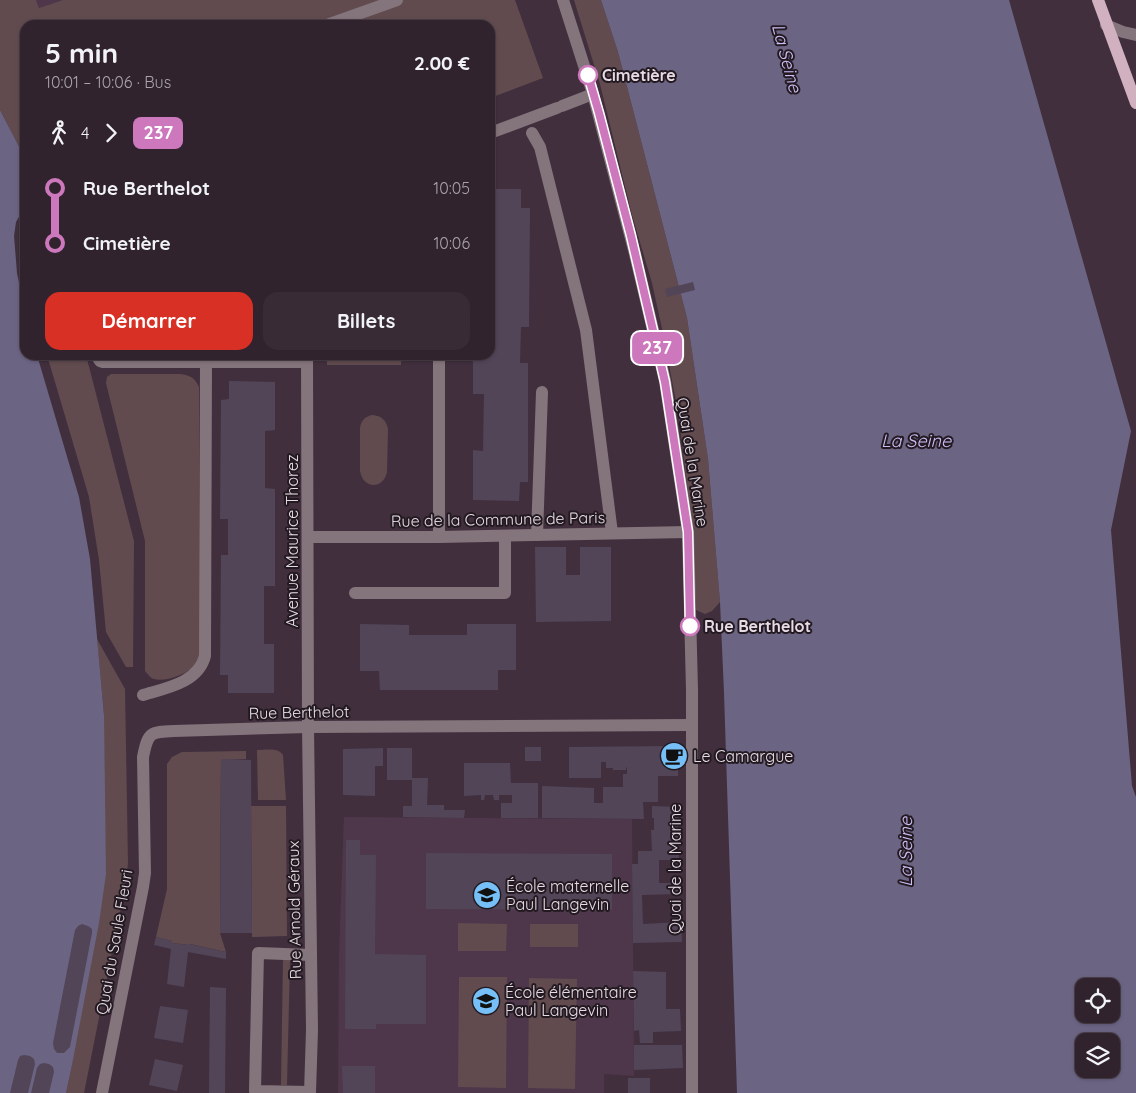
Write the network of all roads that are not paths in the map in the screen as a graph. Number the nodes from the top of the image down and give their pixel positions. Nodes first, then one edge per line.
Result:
1 (396, 0) edge
2 (563, 0) edge
3 (1098, 0) edge
4 (341, 20) edge
5 (1106, 25) junction
6 (1136, 35) edge
7 (593, 94) junction
8 (1136, 103) edge
9 (495, 131) edge
10 (532, 133) dead end
11 (99, 360) edge
12 (237, 360) edge
13 (307, 360) edge
14 (439, 360) edge
15 (206, 362) junction
16 (542, 392) dead end
17 (688, 532) junction
18 (612, 533) junction
19 (537, 535) junction
20 (505, 536) junction
21 (308, 537) junction
22 (439, 537) junction
23 (355, 593) dead end
24 (143, 695) dead end
25 (691, 725) junction
26 (308, 727) junction
27 (149, 736) joint
28 (311, 955) junction
29 (102, 1093) edge
30 (310, 1093) edge
31 (692, 1093) edge

1 - 4 street
2 - 7 street, Quai de la Marine
3 - 5 main road
5 - 6 street
5 - 8 main road
7 - 9 street
7 - 17 street, Quai de la Marine
10 - 18 street
11 - 15 street
12 - 15 street
13 - 21 street, Avenue Maurice Thorez
14 - 22 street
15 - 24 street
16 - 19 street
17 - 18 street, Rue de la Commune de Paris
17 - 25 street, Quai de la Marine
18 - 19 street, Rue de la Commune de Paris
19 - 20 street, Rue de la Commune de Paris
20 - 22 street, Rue de la Commune de Paris
20 - 23 street
21 - 22 street, Rue de la Commune de Paris
21 - 26 street, Avenue Maurice Thorez
25 - 26 street, Rue Berthelot
25 - 31 street, Quai de la Marine
26 - 27 street, Rue Berthelot
26 - 28 street, Rue Arnold Géraux
27 - 29 street, Quai du Saule Fleuri
28 - 30 street, Rue Arnold Géraux
28 - 30 street

